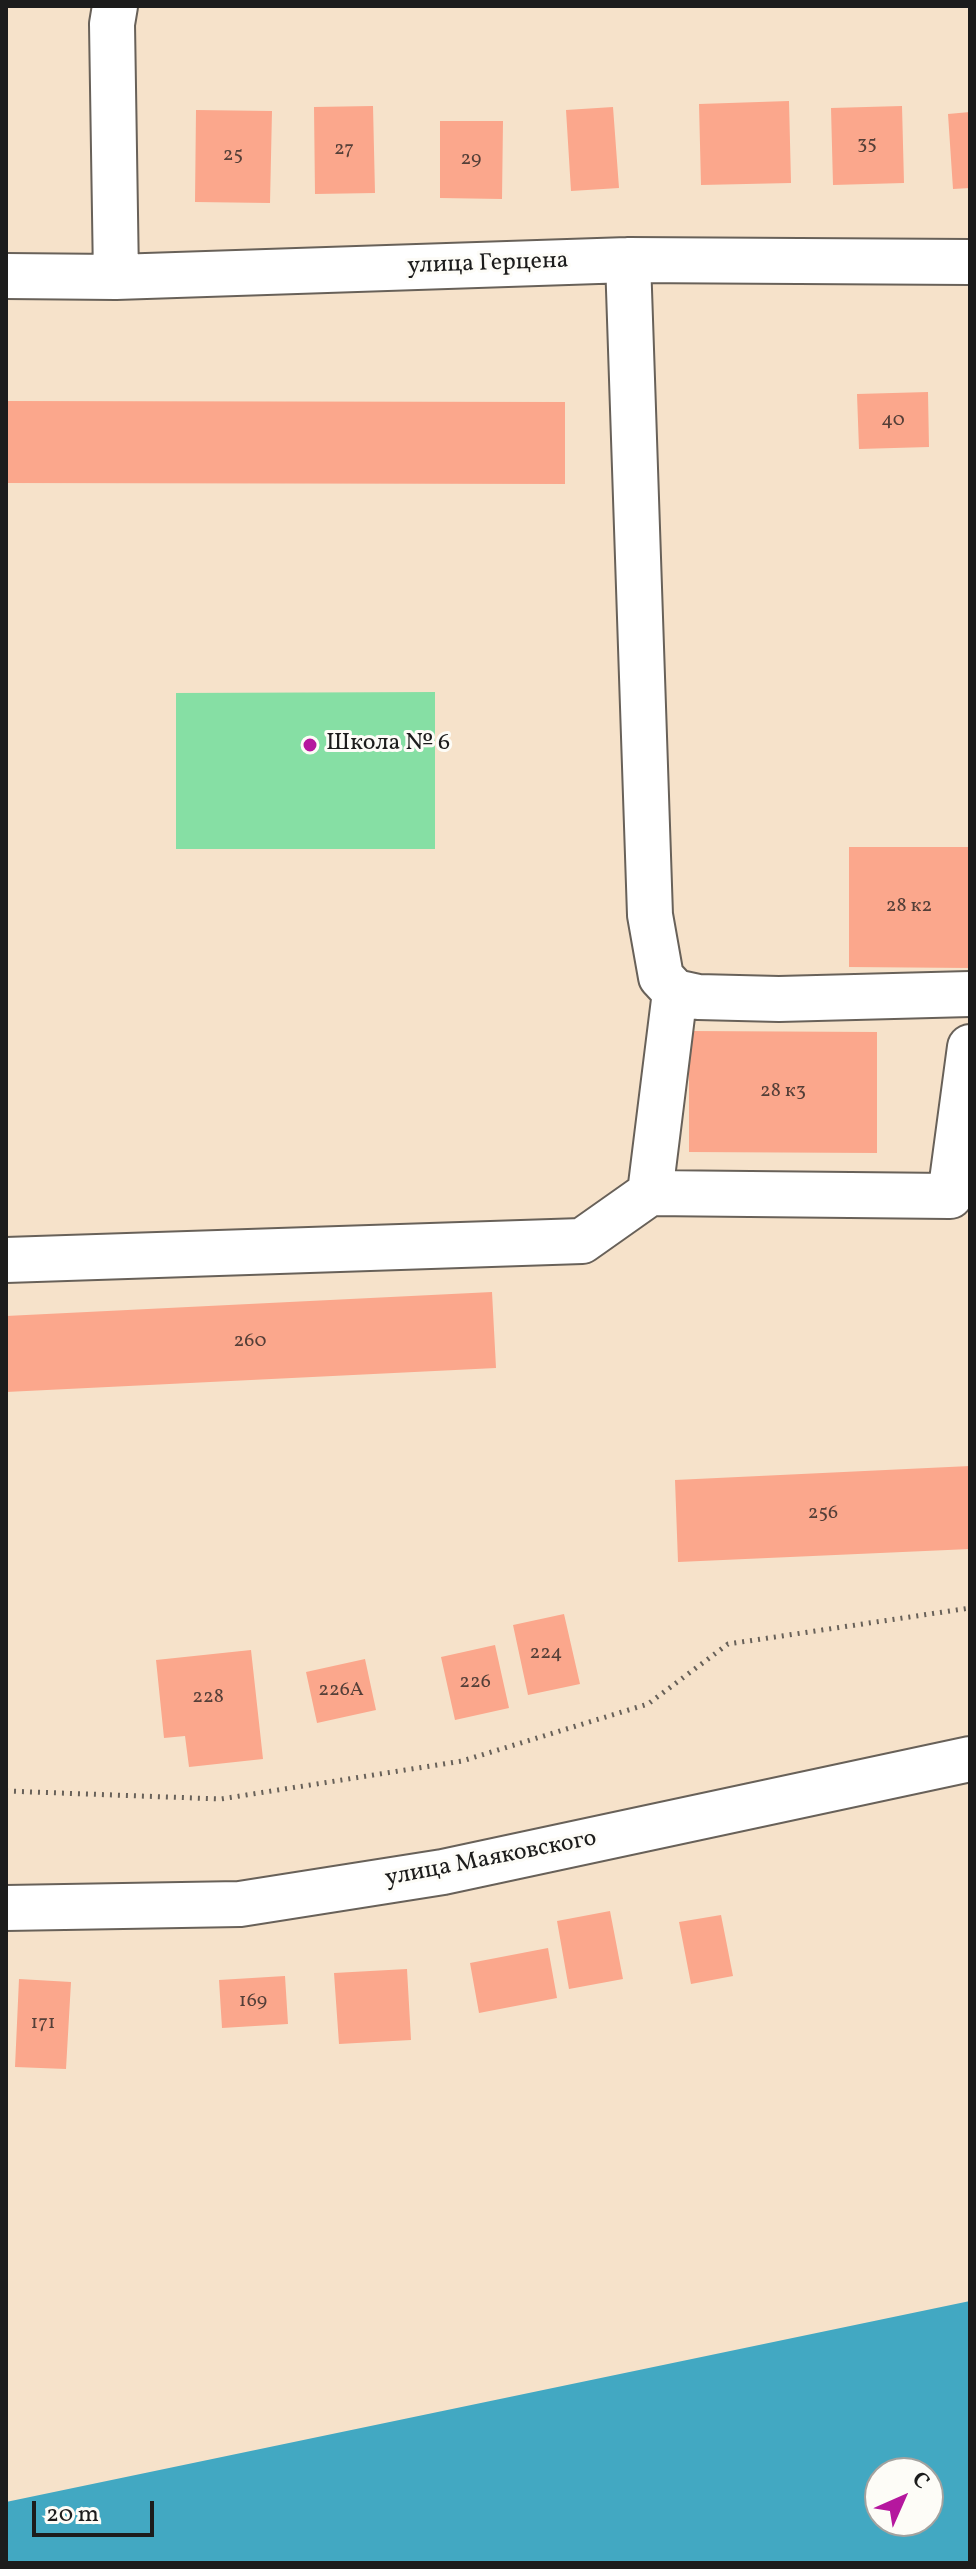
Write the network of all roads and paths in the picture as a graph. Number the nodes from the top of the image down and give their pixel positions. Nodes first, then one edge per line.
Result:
1 (115, 6) edge
2 (628, 260) junction
3 (970, 262) edge
4 (6, 276) edge
5 (116, 277) junction
6 (675, 992) junction
7 (970, 994) edge
8 (970, 1047) edge
9 (650, 1193) junction
10 (6, 1260) edge
11 (970, 1608) edge
12 (970, 1759) edge
13 (6, 1791) edge
14 (6, 1908) edge

1 - 5 street
2 - 3 street, улица Герцена
2 - 5 street, улица Герцена
2 - 6 street
4 - 5 street, улица Герцена
6 - 7 street
6 - 9 street
8 - 9 street
9 - 10 street
11 - 13 path
12 - 14 street, улица Маяковского

